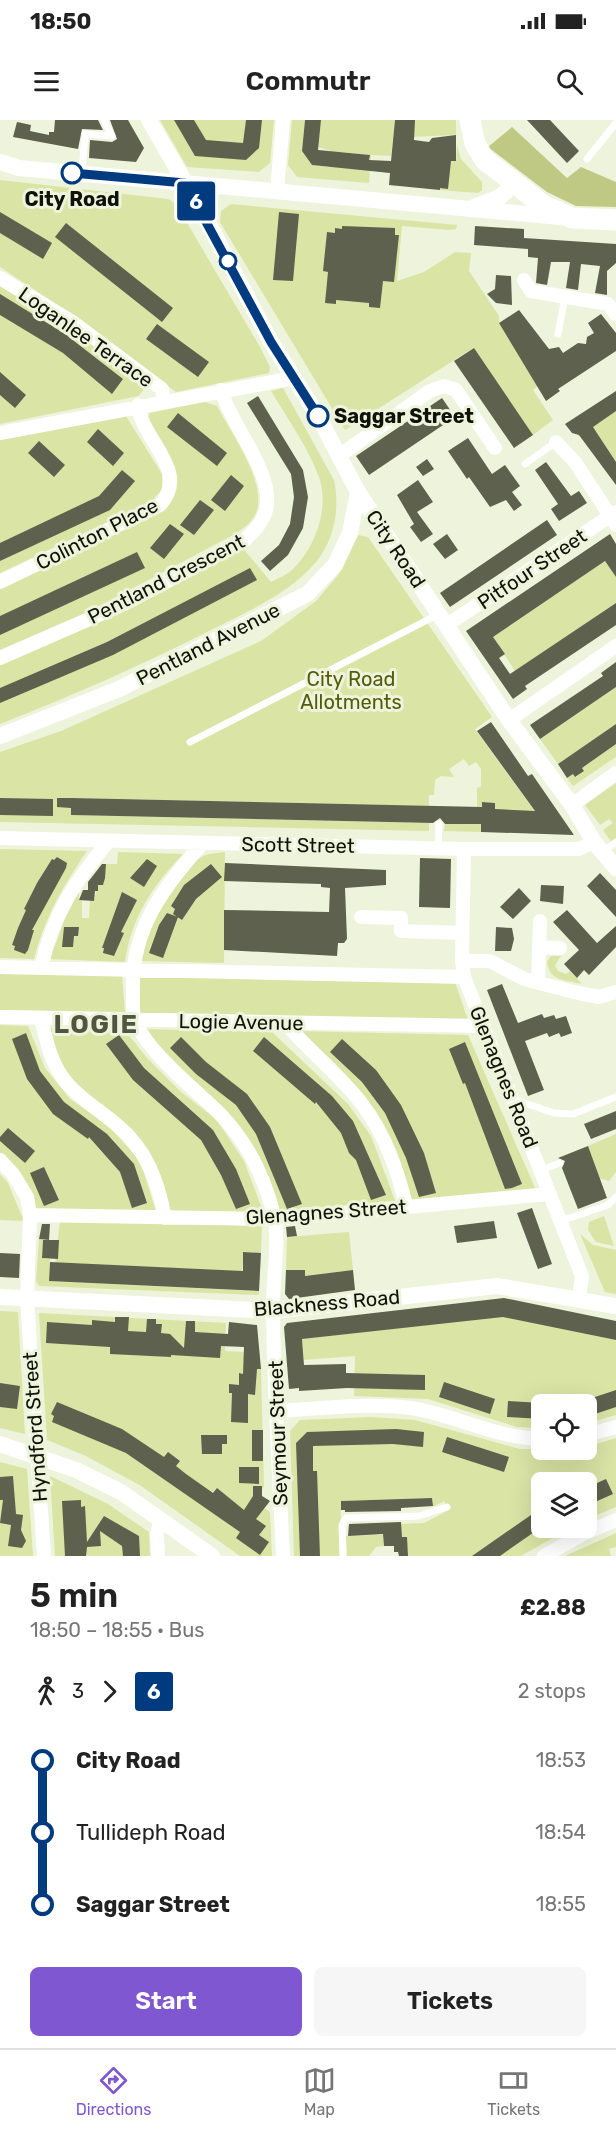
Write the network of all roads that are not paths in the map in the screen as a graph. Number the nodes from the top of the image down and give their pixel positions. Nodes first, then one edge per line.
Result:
1 (104, 120) edge
2 (149, 120) edge
3 (283, 120) edge
4 (470, 120) edge
5 (616, 123) edge
6 (587, 159) dead end
7 (0, 162) edge
8 (81, 174) junction
9 (185, 183) junction
10 (515, 183) junction
11 (278, 191) junction
12 (464, 208) junction
13 (572, 218) junction
14 (616, 220) edge
15 (0, 278) edge
16 (524, 280) dead end
17 (565, 297) junction
18 (616, 315) edge
19 (558, 333) dead end
20 (294, 378) junction
21 (221, 390) junction
22 (164, 401) junction
23 (138, 405) junction
24 (0, 433) edge
25 (556, 442) joint
26 (495, 448) dead end
27 (339, 456) junction
28 (525, 464) dead end
29 (358, 492) junction
30 (614, 518) edge
31 (0, 582) edge
32 (444, 620) junction
33 (616, 646) edge
34 (0, 658) edge
35 (509, 720) junction
36 (0, 736) edge
37 (190, 742) dead end
38 (616, 773) edge
39 (572, 805) junction
40 (439, 824) dead end
41 (0, 838) edge
42 (109, 841) junction
43 (616, 842) edge
44 (203, 843) junction
45 (598, 847) junction
46 (438, 848) junction
47 (464, 849) junction
48 (616, 868) edge
49 (362, 917) dead end
50 (540, 921) dead end
51 (462, 933) junction
52 (539, 947) junction
53 (560, 948) dead end
54 (462, 961) junction
55 (0, 967) edge
56 (41, 968) junction
57 (132, 969) junction
58 (464, 977) junction
59 (538, 983) junction
60 (616, 992) edge
61 (0, 1017) edge
62 (41, 1018) junction
63 (134, 1020) junction
64 (285, 1023) junction
65 (482, 1026) junction
66 (616, 1096) edge
67 (513, 1099) junction
68 (0, 1160) edge
69 (560, 1163) dead end
70 (541, 1170) junction
71 (550, 1194) junction
72 (616, 1197) edge
73 (406, 1205) junction
74 (30, 1215) junction
75 (165, 1218) junction
76 (275, 1219) junction
77 (561, 1221) junction
78 (0, 1297) edge
79 (27, 1298) junction
80 (579, 1298) junction
81 (616, 1306) edge
82 (273, 1311) junction
83 (277, 1411) junction
84 (616, 1427) edge
85 (597, 1432) edge
86 (531, 1438) edge
87 (0, 1444) edge
88 (37, 1455) junction
89 (447, 1507) dead end
90 (161, 1520) junction
91 (616, 1520) edge
92 (44, 1556) edge
93 (158, 1556) edge
94 (212, 1556) edge
95 (282, 1556) edge
96 (343, 1556) edge
97 (543, 1556) edge

1 - 8 lane
2 - 9 street, City Road
3 - 11 street
4 - 10 main road
5 - 6 lane
7 - 8 street
8 - 9 street
9 - 11 street
9 - 20 street, City Road
10 - 12 street
10 - 13 main road
11 - 12 street
12 - 13 street
13 - 14 main road
15 - 22 street, Loganlee Terrace
16 - 17 street
17 - 18 street
17 - 19 lane
20 - 21 street
20 - 27 street, City Road
21 - 22 street
21 - 34 street, Pentland Crescent
22 - 23 street
23 - 24 street
23 - 31 street, Colinton Place
25 - 28 lane
25 - 30 street
26 - 27 street
27 - 29 street, City Road
29 - 32 street, City Road
29 - 36 street, Pentland Avenue
30 - 32 street, Pitfour Street
32 - 35 street, City Road
32 - 37 lane
33 - 35 street
35 - 39 street, City Road
38 - 39 street
39 - 45 street, City Road
40 - 46 lane
41 - 42 street, Scott Street
42 - 44 street, Scott Street
42 - 56 street
43 - 45 lane
44 - 46 street, Scott Street
44 - 57 street
45 - 47 street, Scott Street
45 - 48 street, City Road
46 - 47 street, Scott Street
47 - 51 street, Glenagnes Road
49 - 51 street
50 - 52 street
51 - 54 street, Glenagnes Road
52 - 53 street
52 - 59 street
54 - 58 street, Glenagnes Road
54 - 59 street
55 - 56 street
56 - 57 street
57 - 58 street
57 - 63 street
58 - 65 street, Glenagnes Road
59 - 60 street
61 - 62 street, Logie Avenue
62 - 63 street, Logie Avenue
62 - 75 street
63 - 64 street, Logie Avenue
63 - 76 street, Seymour Street
64 - 65 street, Logie Avenue
64 - 73 street
65 - 67 street, Glenagnes Road
66 - 67 lane
67 - 70 street, Glenagnes Road
68 - 74 street
69 - 70 lane
70 - 71 street, Glenagnes Road
71 - 73 street, Glenagnes Street
71 - 77 street, Glenagnes Road
72 - 77 lane
73 - 76 street, Glenagnes Street
74 - 75 street, Glenagnes Street
74 - 79 street, Hyndford Street
75 - 76 street, Glenagnes Street
76 - 82 street, Seymour Street
77 - 80 street, Glenagnes Road
78 - 79 street, Blackness Road
79 - 82 street, Blackness Road
79 - 88 street, Hyndford Street
80 - 81 street, Blackness Road
80 - 82 street, Blackness Road
82 - 83 street, Seymour Street
83 - 86 street
83 - 95 street, Seymour Street
84 - 85 street
87 - 88 street
88 - 90 street
88 - 92 street, Hyndford Street
89 - 96 lane
90 - 93 street
90 - 94 street
91 - 97 street

